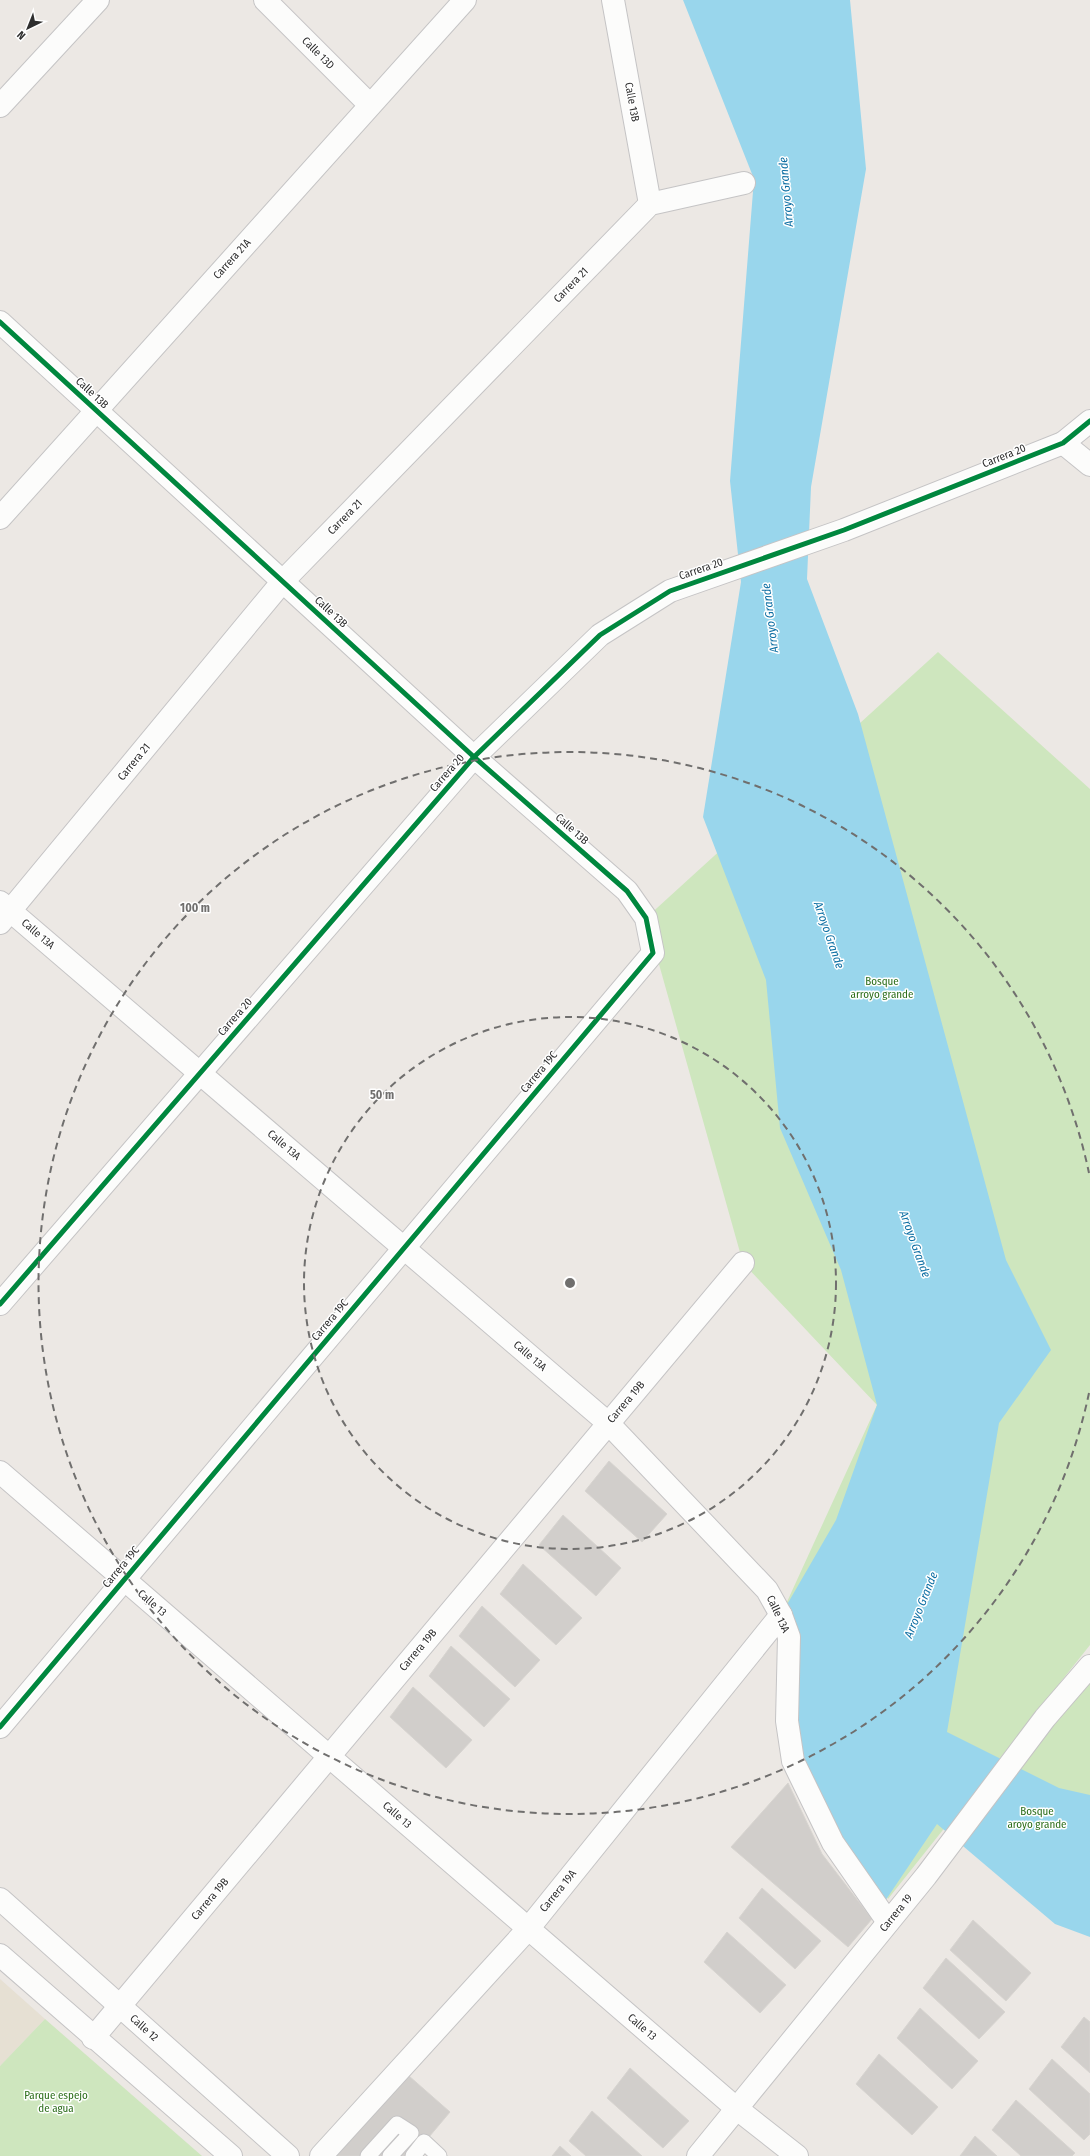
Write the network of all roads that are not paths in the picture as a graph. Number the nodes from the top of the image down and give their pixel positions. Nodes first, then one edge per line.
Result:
1 (98, 0) edge
2 (265, 0) edge
3 (464, 0) edge
4 (613, 0) edge
5 (370, 105) junction
6 (0, 106) edge
7 (744, 183) dead end
8 (650, 204) junction
9 (0, 322) edge
10 (97, 410) junction
11 (1090, 421) edge
12 (1063, 443) junction
13 (1090, 465) edge
14 (0, 518) edge
15 (283, 581) junction
16 (474, 757) junction
17 (4, 912) edge
18 (646, 918) joint
19 (199, 1073) junction
20 (404, 1248) junction
21 (743, 1263) dead end
22 (0, 1304) edge
23 (608, 1424) junction
24 (0, 1472) edge
25 (124, 1579) junction
26 (780, 1615) junction
27 (1090, 1666) edge
28 (0, 1726) edge
29 (329, 1756) junction
30 (0, 1900) edge
31 (888, 1922) junction
32 (528, 1928) junction
33 (0, 1955) edge
34 (120, 2006) junction
35 (93, 2038) junction
36 (736, 2108) junction
37 (231, 2156) edge
38 (288, 2156) edge
39 (321, 2156) edge
40 (368, 2156) edge
41 (390, 2156) edge
42 (413, 2156) edge
43 (439, 2156) edge
44 (698, 2156) edge
45 (797, 2156) edge

1 - 6 street
2 - 5 street, Calle 13D
3 - 5 street, Carrera 21A
4 - 8 street, Calle 13B
5 - 10 street, Carrera 21A
7 - 8 street
8 - 15 street, Carrera 21
9 - 10 street, Calle 13B
10 - 14 street, Carrera 21A
10 - 15 street, Calle 13B
11 - 12 street, Carrera 20
12 - 13 street
12 - 16 street, Carrera 20
15 - 16 street, Calle 13B
15 - 17 street, Carrera 21
16 - 18 street, Calle 13B
16 - 19 street, Carrera 20
17 - 19 street, Calle 13A
18 - 20 street, Carrera 19C
19 - 20 street, Calle 13A
19 - 22 street, Carrera 20
20 - 23 street, Calle 13A
20 - 25 street, Carrera 19C
21 - 23 street, Carrera 19B
23 - 26 street, Calle 13A
23 - 29 street, Carrera 19B
24 - 25 street, Calle 13
25 - 28 street, Carrera 19C
25 - 29 street, Calle 13
26 - 31 street, Calle 13A
26 - 32 street, Carrera 19A
27 - 31 street, Carrera 19
29 - 32 street, Calle 13
29 - 34 street, Carrera 19B
30 - 34 street, Calle 12
31 - 36 street, Carrera 19
32 - 36 street, Calle 13
32 - 39 street, Carrera 19A
33 - 35 street
34 - 35 street, Carrera 19B
34 - 38 street, Calle 12
35 - 37 street
36 - 44 street, Carrera 19
36 - 45 street, Calle 13
40 - 41 lane
42 - 43 lane

